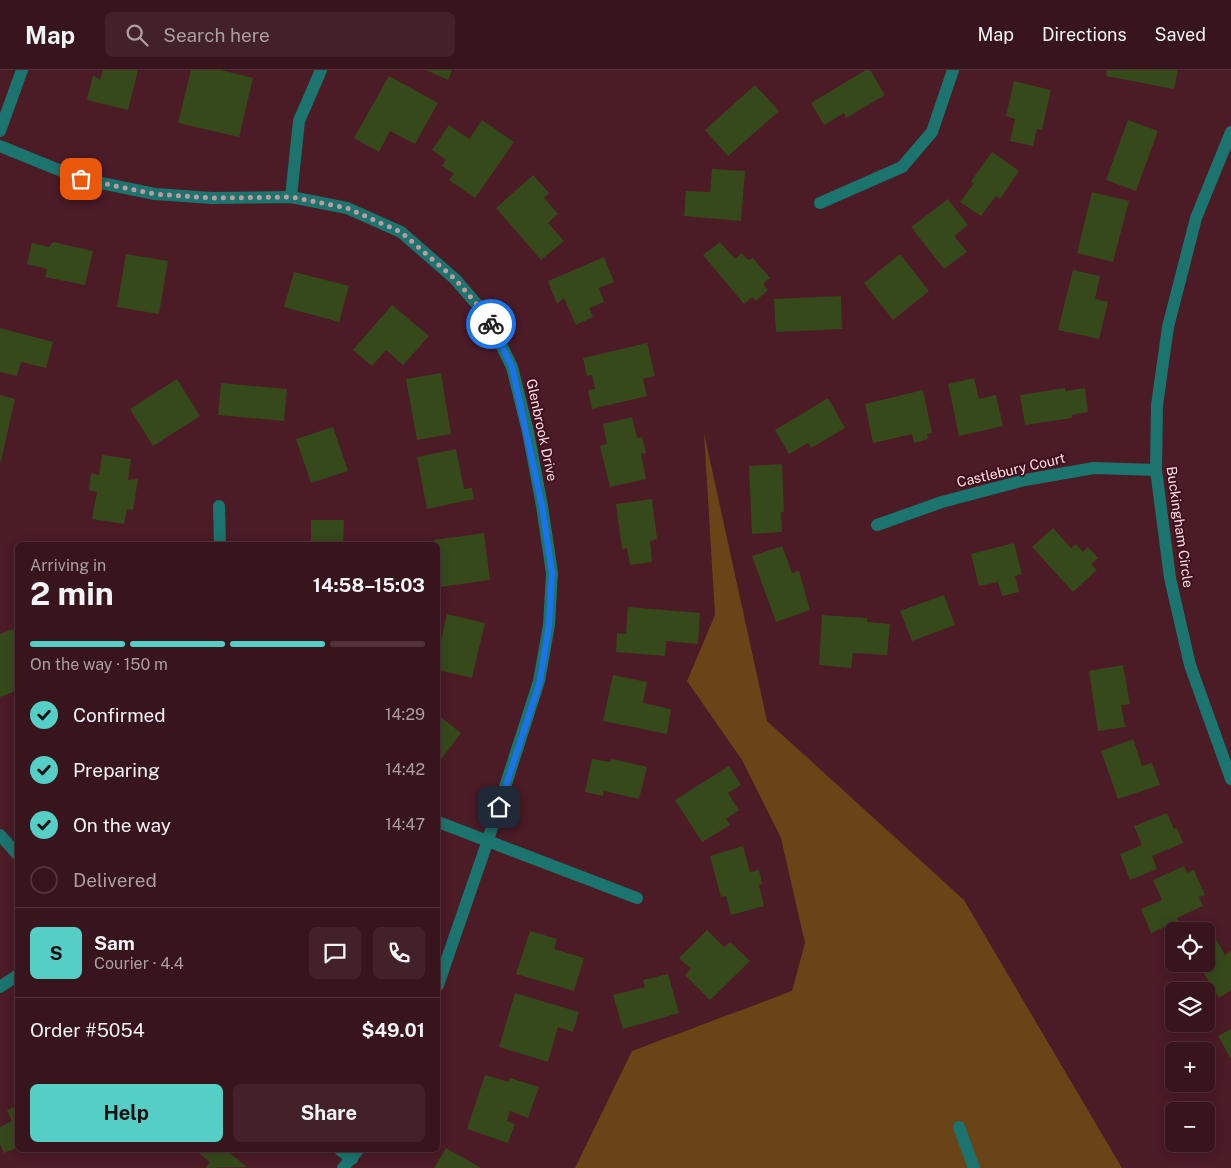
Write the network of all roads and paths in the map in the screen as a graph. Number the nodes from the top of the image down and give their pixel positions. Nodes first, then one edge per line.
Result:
1 (22, 70) edge
2 (321, 70) edge
3 (953, 70) edge
4 (0, 131) edge
5 (1231, 132) edge
6 (0, 146) edge
7 (291, 197) junction
8 (820, 203) dead end
9 (1156, 470) junction
10 (219, 506) dead end
11 (877, 526) dead end
12 (220, 542) edge
13 (1231, 779) edge
14 (440, 823) edge
15 (0, 836) edge
16 (487, 843) junction
17 (15, 852) edge
18 (637, 898) dead end
19 (15, 977) edge
20 (440, 979) edge
21 (0, 987) edge
22 (959, 1127) dead end
23 (974, 1168) edge

1 - 4 street
2 - 7 street
3 - 8 street
5 - 9 street, Buckingham Circle
6 - 7 street, Glenbrook Drive
7 - 16 street, Glenbrook Drive
9 - 11 street, Castlebury Court
9 - 13 street, Buckingham Circle
10 - 12 street
14 - 16 street
15 - 17 street
16 - 18 street
16 - 20 street, Glenbrook Drive
19 - 21 street
22 - 23 street

